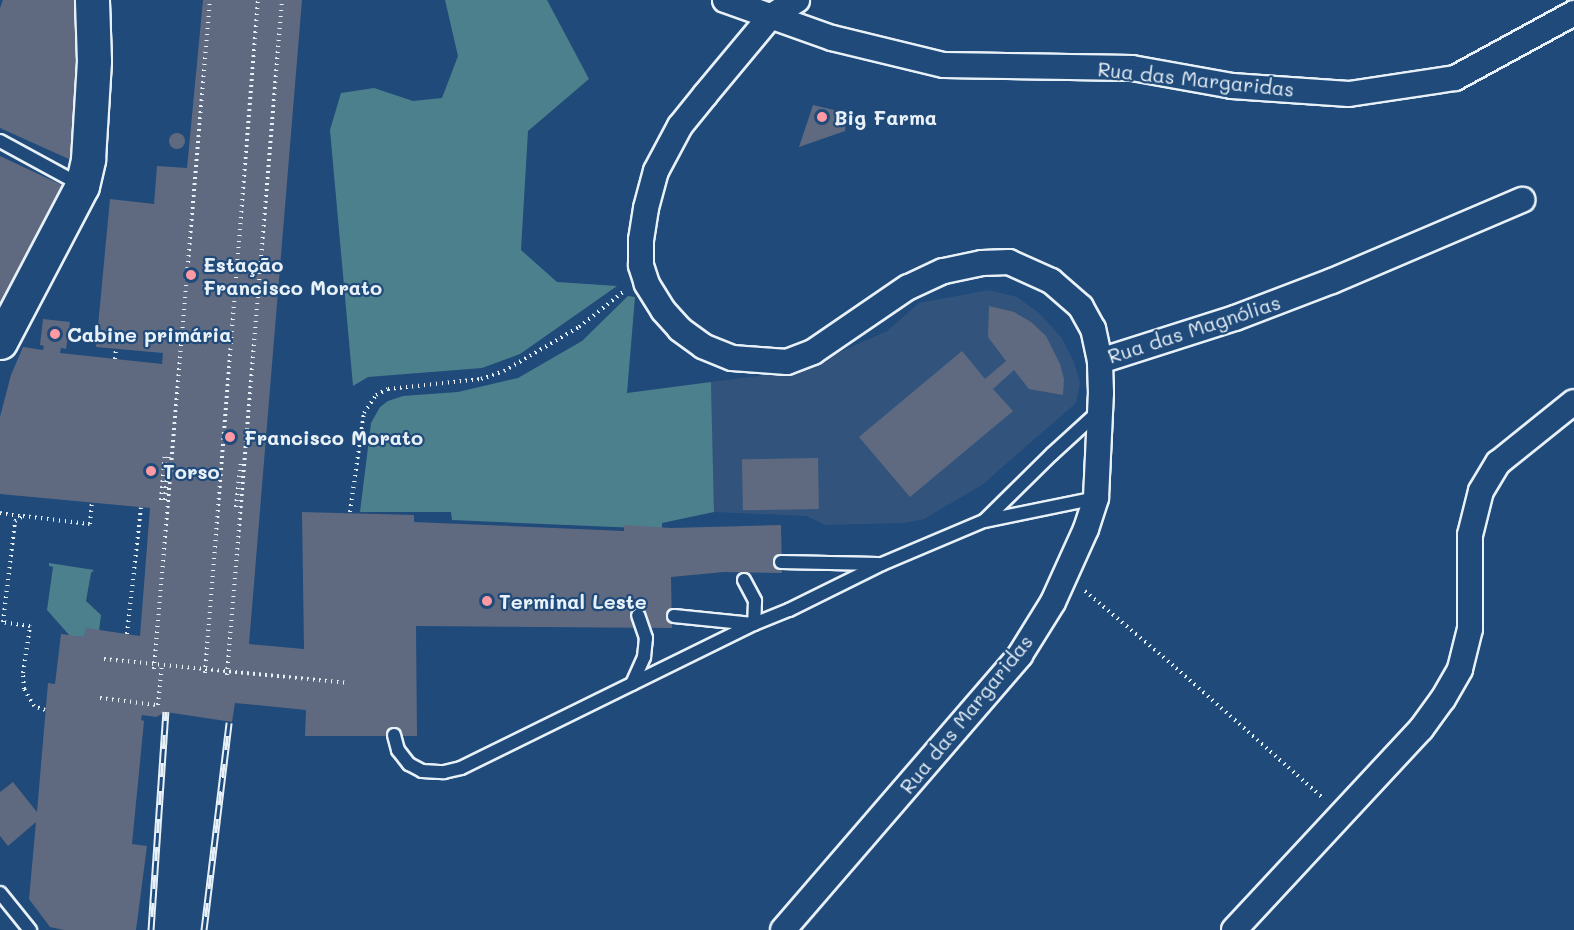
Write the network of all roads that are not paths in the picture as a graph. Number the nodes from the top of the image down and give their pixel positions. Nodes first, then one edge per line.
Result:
1 (92, 0) edge
2 (725, 0) edge
3 (797, 0) edge
4 (1574, 13) edge
5 (771, 17) junction
6 (0, 141) edge
7 (82, 186) junction
8 (1522, 200) dead end
9 (0, 342) edge
10 (1100, 361) junction
11 (1574, 402) edge
12 (1099, 412) junction
13 (1096, 498) junction
14 (984, 521) junction
15 (781, 562) dead end
16 (882, 564) junction
17 (744, 580) dead end
18 (638, 615) dead end
19 (674, 616) dead end
20 (754, 624) junction
21 (632, 684) junction
22 (394, 735) dead end
23 (2, 898) edge
24 (30, 930) edge
25 (783, 930) edge
26 (1234, 930) edge

1 - 7 main road
2 - 5 street, Rua das Margaridas
3 - 5 street, Rua das Magnólias
4 - 5 street, Rua das Margaridas
5 - 10 street, Rua das Magnólias
6 - 7 lane
7 - 9 main road
8 - 10 street, Rua das Magnólias
10 - 12 street, Rua das Margaridas
11 - 26 street
12 - 13 street, Rua das Margaridas
12 - 14 lane
13 - 14 lane
13 - 25 street, Rua das Margaridas
14 - 16 lane
15 - 16 lane
16 - 20 lane
17 - 20 lane
18 - 21 lane
19 - 20 lane
20 - 21 lane
21 - 22 lane
23 - 24 lane

